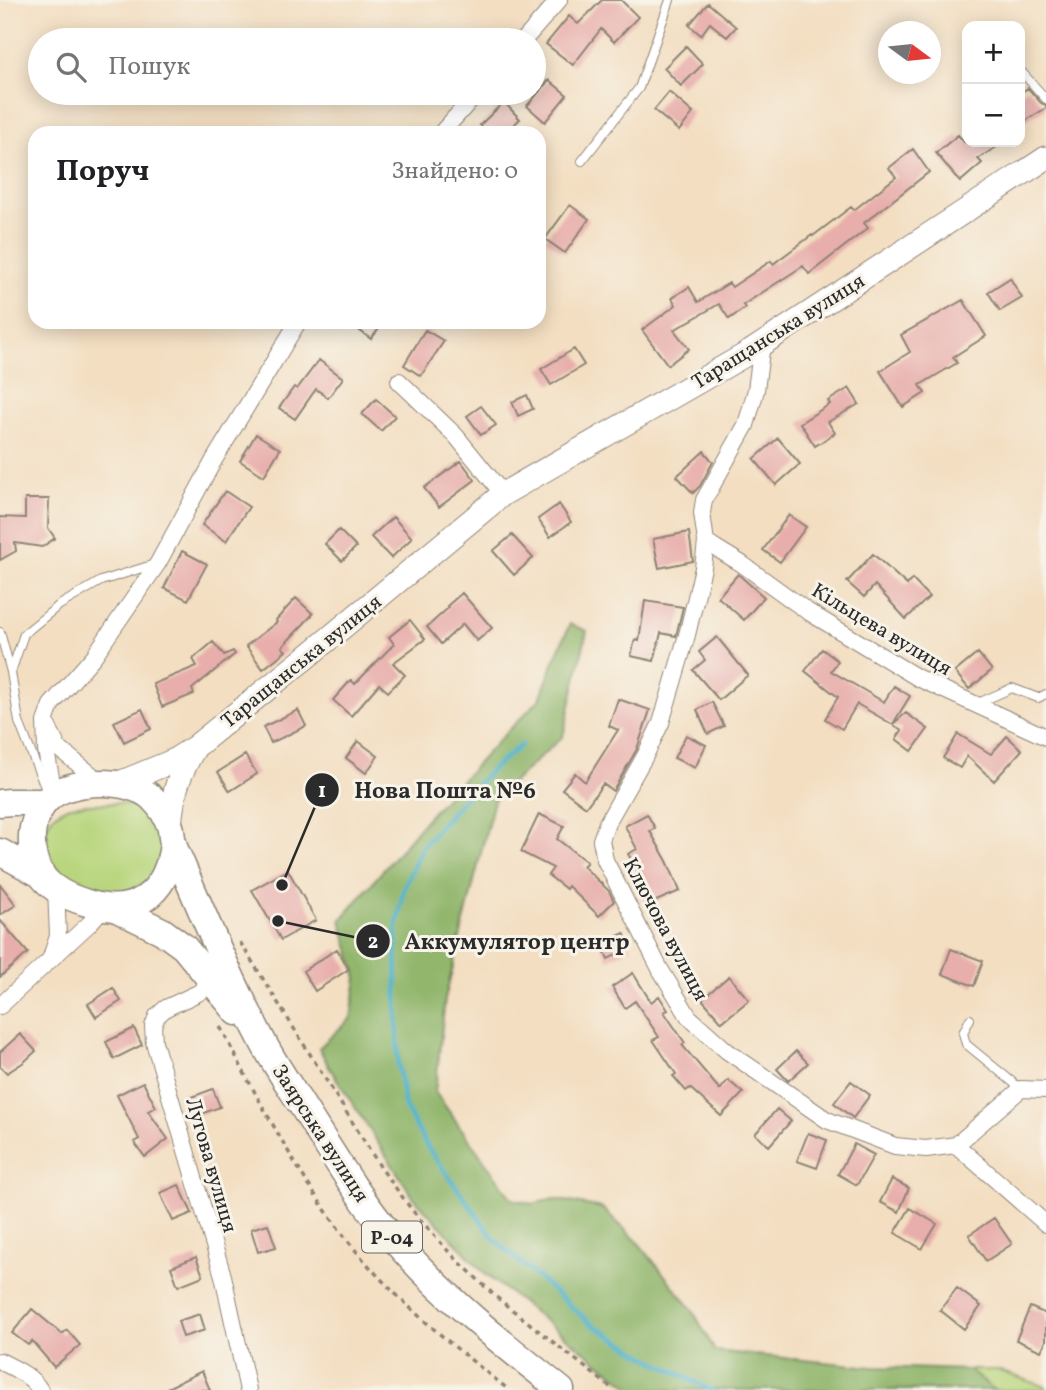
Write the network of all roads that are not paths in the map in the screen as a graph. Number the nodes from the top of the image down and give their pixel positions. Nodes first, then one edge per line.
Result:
1 (559, 0) edge
2 (670, 0) edge
3 (534, 28) edge
4 (1025, 76) edge
5 (1046, 99) edge
6 (466, 105) edge
7 (448, 126) edge
8 (1046, 158) edge
9 (582, 161) dead end
10 (294, 329) edge
11 (762, 344) junction
12 (399, 381) dead end
13 (503, 494) junction
14 (706, 542) junction
15 (158, 564) junction
16 (0, 632) edge
17 (11, 672) junction
18 (1046, 694) edge
19 (976, 704) junction
20 (45, 722) junction
21 (1046, 737) edge
22 (195, 747) junction
23 (109, 784) junction
24 (49, 798) junction
25 (0, 803) edge
26 (172, 835) junction
27 (0, 852) edge
28 (49, 882) junction
29 (110, 908) junction
30 (50, 959) junction
31 (213, 983) junction
32 (0, 1006) edge
33 (970, 1019) dead end
34 (265, 1046) junction
35 (1021, 1089) junction
36 (1046, 1090) edge
37 (956, 1145) junction
38 (1046, 1224) edge
39 (0, 1361) edge
40 (40, 1390) edge
41 (248, 1390) edge
42 (561, 1390) edge

1 - 3 street
2 - 9 lane
4 - 5 lane
6 - 7 street
8 - 11 main road, Таращанська вулиця
10 - 15 street
11 - 13 main road, Таращанська вулиця
11 - 14 street, Ключова вулиця
12 - 13 street
13 - 22 main road, Таращанська вулиця
14 - 19 street, Кільцева вулиця
14 - 37 street, Ключова вулиця
15 - 17 lane
15 - 20 street
16 - 17 lane
17 - 24 lane
18 - 19 lane
19 - 21 street, Кільцева вулиця
20 - 23 street
20 - 24 street
22 - 23 main road, Таращанська вулиця
22 - 26 main road, Таращанська вулиця
23 - 24 main road, Р-04
23 - 26 main road, Р-04
24 - 25 main road, Р-04
24 - 28 main road
26 - 29 main road
26 - 34 main road, Заярська вулиця / Р-04
27 - 28 main road, Р-04
28 - 29 main road, Р-04
28 - 30 street
29 - 30 street
29 - 31 main road, Заярська вулиця / Р-04
30 - 32 street
31 - 34 main road, Заярська вулиця / Р-04
31 - 41 street, Лугова вулиця
33 - 35 lane
34 - 42 main road, Заярська вулиця / Р-04
35 - 36 street
35 - 37 street
37 - 38 street
39 - 40 street

